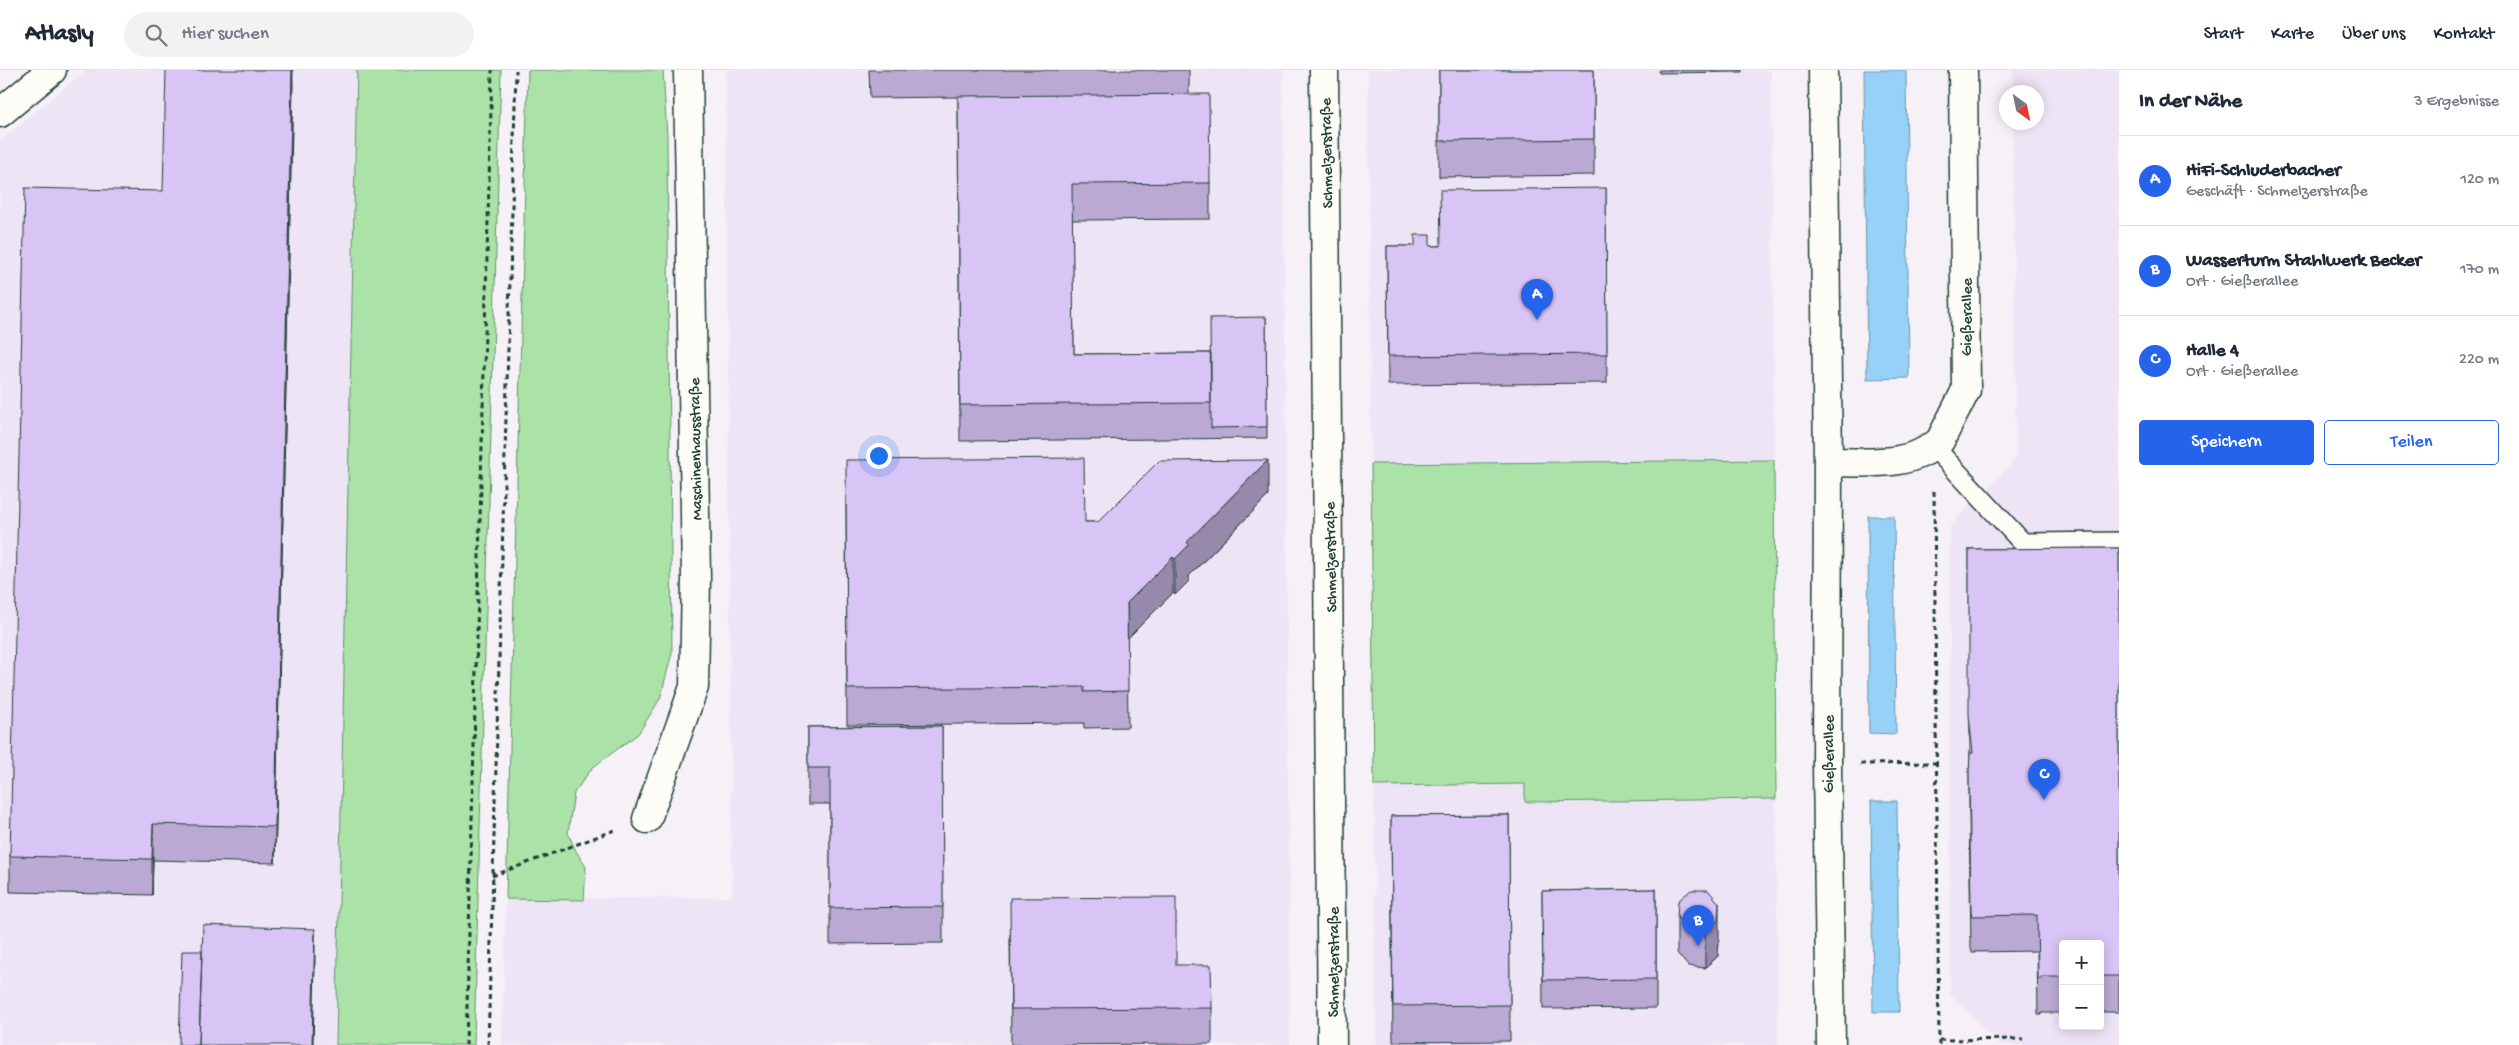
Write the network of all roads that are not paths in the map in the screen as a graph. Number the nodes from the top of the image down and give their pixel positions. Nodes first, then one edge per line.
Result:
1 (52, 70) edge
2 (688, 70) edge
3 (1324, 70) edge
4 (1823, 70) edge
5 (1963, 70) edge
6 (0, 113) edge
7 (1934, 447) junction
8 (1828, 462) junction
9 (2119, 542) edge
10 (646, 819) road end
11 (1332, 1045) edge
12 (1831, 1045) edge

1 - 6 street
2 - 10 street, Maschinenhausstraße
3 - 11 street, Schmelzerstraße
4 - 8 street, Gießerallee
5 - 7 street, Gießerallee
7 - 8 street
7 - 9 lane
8 - 12 street, Gießerallee

